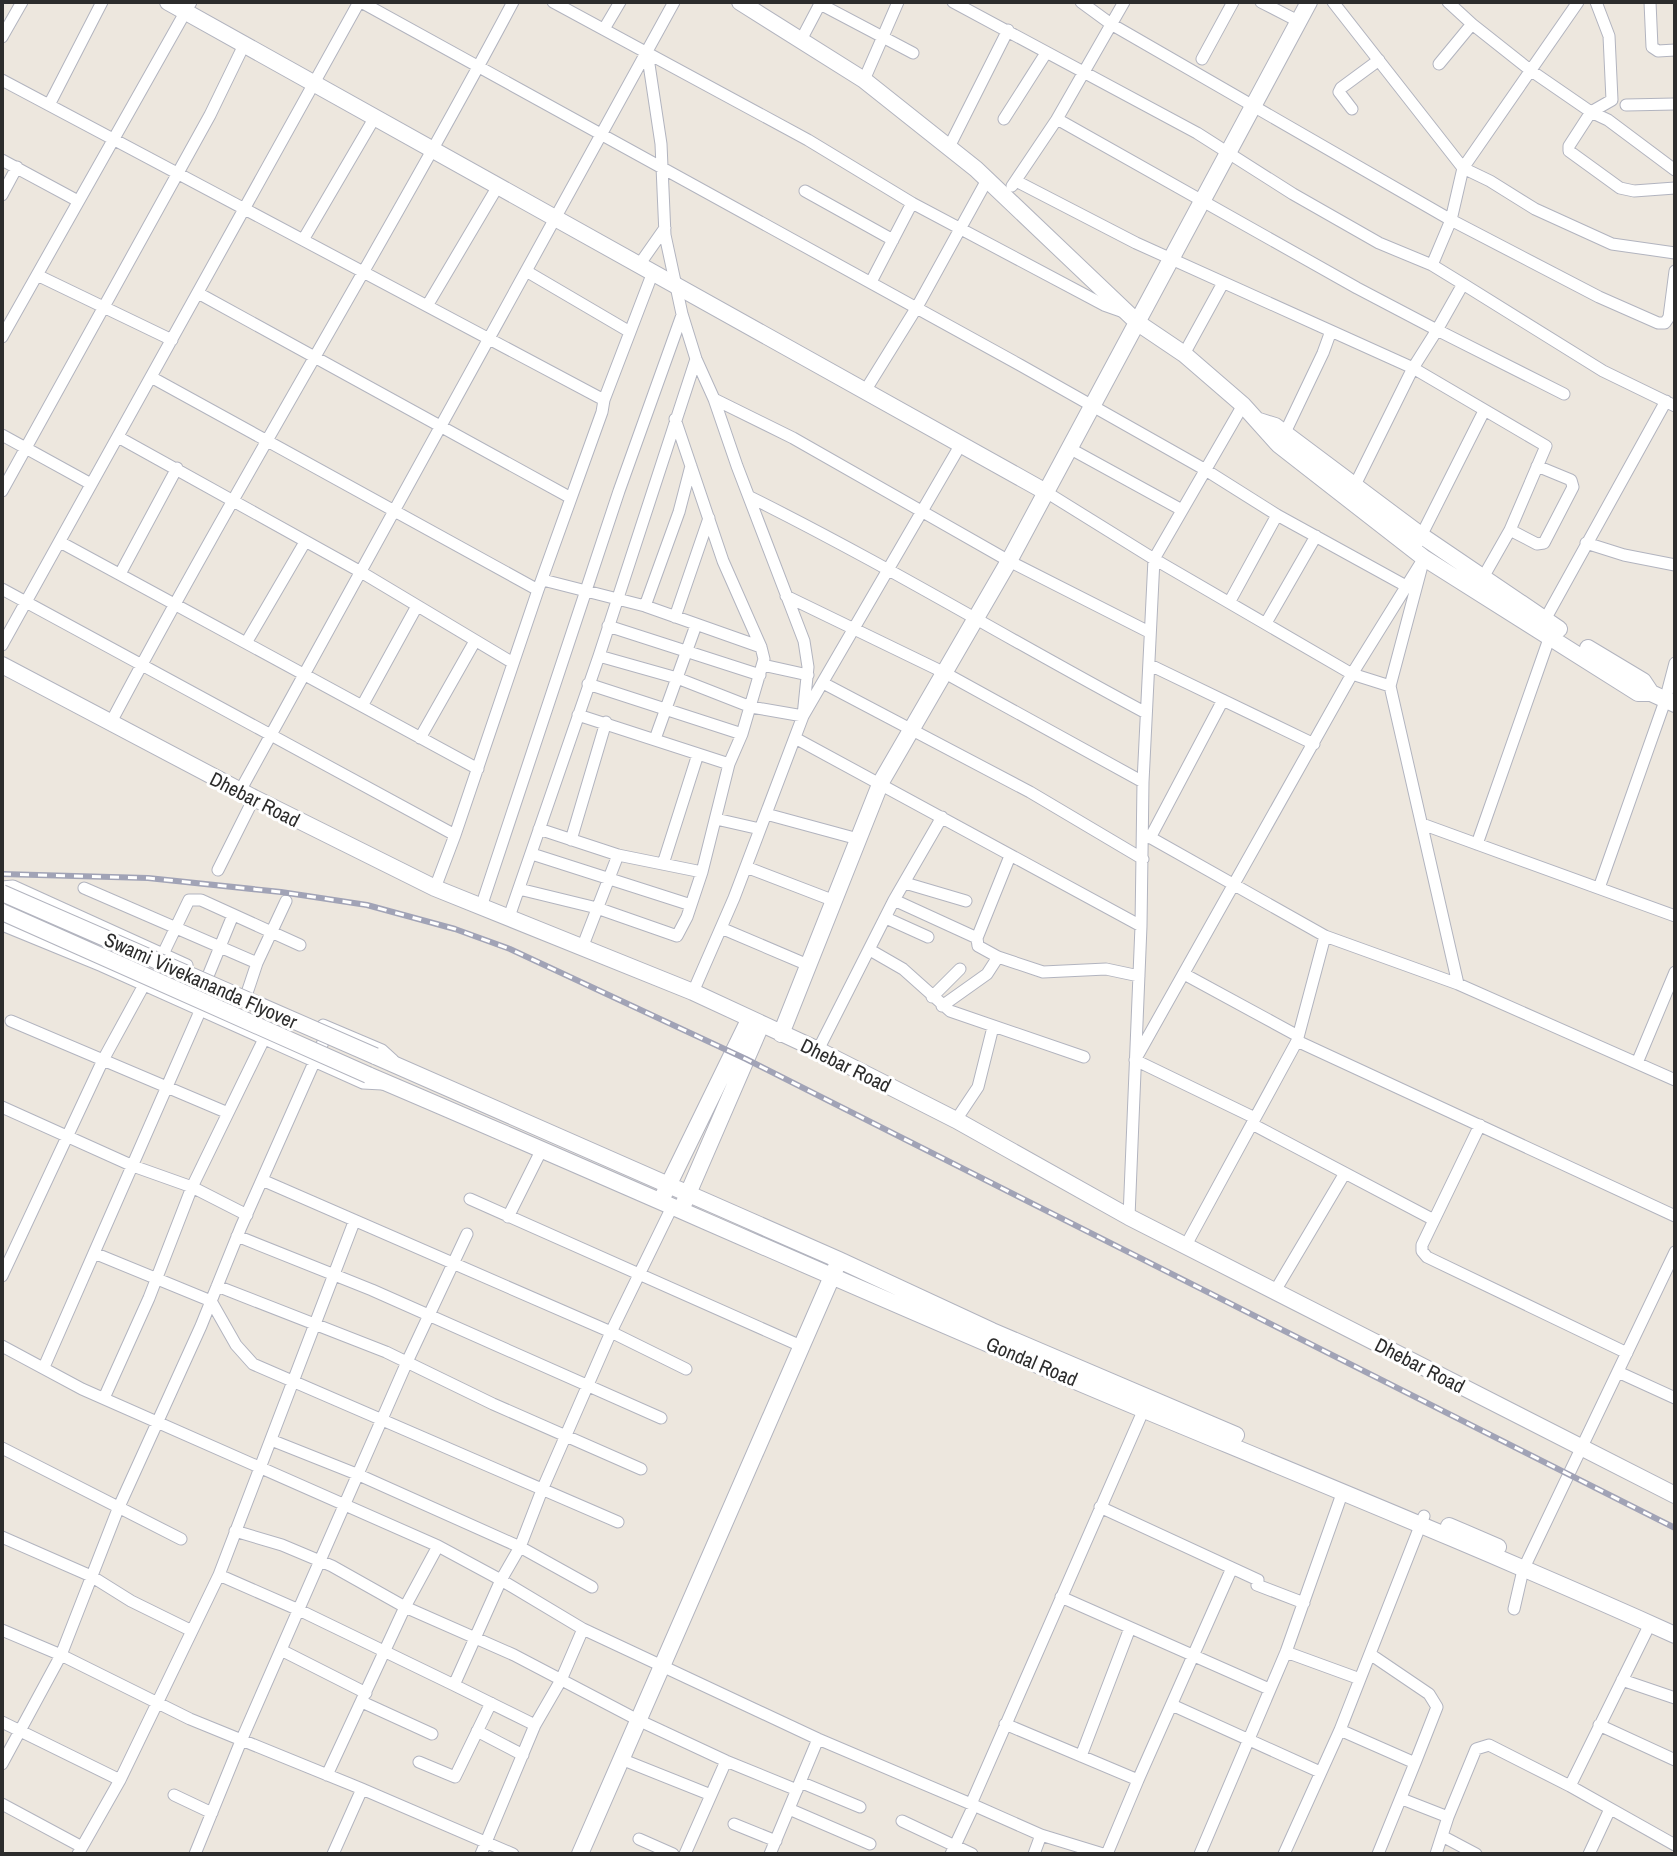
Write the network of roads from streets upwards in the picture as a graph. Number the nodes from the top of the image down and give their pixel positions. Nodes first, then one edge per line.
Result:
1 (22, 2) edge
2 (102, 2) edge
3 (168, 2) edge
4 (360, 2) edge
5 (513, 2) edge
6 (553, 2) edge
7 (620, 2) edge
8 (674, 2) edge
9 (740, 2) edge
10 (898, 2) edge
11 (953, 2) edge
12 (1081, 2) edge
13 (1124, 2) edge
14 (1233, 2) edge
15 (1261, 2) edge
16 (1309, 2) edge
17 (1333, 2) edge
18 (1448, 2) edge
19 (1578, 2) edge
20 (1596, 2) edge
21 (1650, 2) edge
22 (820, 3) edge
23 (188, 7) edge
24 (1298, 21) junction
25 (1111, 24) junction
26 (1472, 24) junction
27 (604, 29) junction
28 (1008, 30) junction
29 (883, 36) junction
30 (2, 37) edge
31 (801, 40) junction
32 (244, 45) junction
33 (1675, 50) edge
34 (647, 51) junction
35 (913, 53) dead end
36 (1046, 53) junction
37 (1202, 59) dead end
38 (1379, 60) junction
39 (1439, 64) dead end
40 (480, 66) junction
41 (1530, 70) junction
42 (1084, 71) junction
43 (2, 80) edge
44 (864, 80) junction
45 (314, 83) junction
46 (1675, 104) edge
47 (49, 105) junction
48 (1626, 105) dead end
49 (1253, 106) junction
50 (1352, 109) dead end
51 (1591, 112) junction
52 (375, 117) junction
53 (1004, 119) dead end
54 (1057, 119) junction
55 (602, 134) junction
56 (113, 139) junction
57 (949, 147) junction
58 (434, 150) junction
59 (1229, 152) junction
60 (2, 160) edge
61 (17, 167) junction
62 (1463, 168) junction
63 (661, 169) junction
64 (1675, 170) edge
65 (177, 173) junction
66 (987, 180) junction
67 (1016, 181) junction
68 (498, 186) junction
69 (1675, 188) edge
70 (805, 191) dead end
71 (2, 195) edge
72 (1005, 197) junction
73 (78, 201) junction
74 (1203, 201) junction
75 (912, 203) junction
76 (244, 209) junction
77 (555, 218) junction
78 (1451, 220) junction
79 (665, 228) junction
80 (961, 228) junction
81 (303, 240) junction
82 (893, 240) junction
83 (1675, 253) edge
84 (1172, 260) junction
85 (1432, 265) junction
86 (646, 269) junction
87 (526, 271) junction
88 (1675, 271) edge
89 (363, 272) junction
90 (37, 275) junction
91 (871, 282) junction
92 (1223, 283) junction
93 (1463, 284) junction
94 (676, 286) junction
95 (198, 293) junction
96 (103, 306) junction
97 (427, 306) junction
98 (917, 307) junction
99 (682, 314) junction
100 (1133, 318) junction
101 (1437, 330) junction
102 (1331, 331) junction
103 (630, 332) junction
104 (2, 337) edge
105 (489, 339) junction
106 (172, 340) junction
107 (1184, 354) junction
108 (315, 358) junction
109 (696, 359) junction
110 (1413, 368) junction
111 (151, 377) junction
112 (865, 391) junction
113 (1564, 394) dead end
114 (714, 399) junction
115 (604, 400) junction
116 (1670, 404) edge
117 (1093, 405) junction
118 (1243, 405) junction
119 (1484, 411) junction
120 (675, 418) junction
121 (441, 426) junction
122 (2, 435) edge
123 (118, 437) junction
124 (1282, 439) junction
125 (266, 441) junction
126 (961, 444) junction
127 (1069, 448) junction
128 (26, 449) junction
129 (691, 466) junction
130 (1537, 466) junction
131 (177, 468) junction
132 (1204, 469) junction
133 (91, 484) junction
134 (2, 491) edge
135 (1046, 492) junction
136 (1351, 492) junction
137 (750, 497) junction
138 (571, 498) junction
139 (232, 499) junction
140 (1182, 510) junction
141 (394, 511) junction
142 (921, 511) junction
143 (1277, 515) junction
144 (709, 518) junction
145 (1510, 530) junction
146 (1316, 536) junction
147 (60, 542) junction
148 (305, 542) junction
149 (1586, 543) junction
150 (1420, 548) junction
151 (1154, 559) junction
152 (1009, 561) junction
153 (1675, 565) edge
154 (888, 570) junction
155 (361, 572) junction
156 (120, 574) junction
157 (1479, 583) junction
158 (540, 585) junction
159 (1406, 586) junction
160 (2, 589) edge
161 (587, 590) junction
162 (786, 596) junction
163 (617, 598) junction
164 (1230, 601) junction
165 (26, 602) junction
166 (175, 604) junction
167 (417, 606) junction
168 (645, 606) junction
169 (675, 617) junction
170 (978, 618) junction
171 (1266, 623) junction
172 (696, 625) junction
173 (608, 626) junction
174 (1545, 628) junction
175 (853, 630) junction
176 (1149, 632) junction
177 (475, 641) junction
178 (246, 643) junction
179 (2, 645) edge
180 (761, 647) junction
181 (686, 651) junction
182 (599, 656) junction
183 (513, 663) junction
184 (1675, 663) edge
185 (2, 665) edge
186 (141, 665) junction
187 (1150, 665) junction
188 (762, 670) junction
189 (945, 673) junction
190 (1352, 674) junction
191 (304, 675) junction
192 (808, 675) junction
193 (677, 678) junction
194 (823, 683) junction
195 (588, 684) junction
196 (1390, 686) junction
197 (1223, 700) junction
198 (1664, 700) edge
199 (362, 706) junction
200 (751, 707) junction
201 (666, 709) junction
202 (1146, 713) junction
203 (578, 715) junction
204 (803, 716) junction
205 (606, 722) junction
206 (110, 724) junction
207 (912, 730) junction
208 (742, 734) junction
209 (271, 735) junction
210 (420, 738) junction
211 (795, 738) junction
212 (655, 739) junction
213 (1314, 744) junction
214 (698, 754) junction
215 (729, 764) junction
216 (478, 769) junction
217 (881, 782) junction
218 (1143, 782) junction
219 (247, 795) junction
220 (766, 814) junction
221 (942, 817) junction
222 (716, 819) junction
223 (1422, 824) junction
224 (539, 829) junction
225 (760, 829) junction
226 (455, 835) junction
227 (1147, 836) junction
228 (858, 839) junction
229 (571, 840) junction
230 (1477, 844) junction
231 (532, 854) junction
232 (618, 855) junction
233 (1010, 856) junction
234 (1143, 859) junction
235 (663, 864) junction
236 (746, 867) junction
237 (218, 870) dead end
238 (702, 872) junction
239 (609, 878) junction
240 (905, 883) junction
241 (1236, 885) junction
242 (2, 887) edge
243 (84, 888) dead end
244 (435, 888) junction
245 (1599, 888) junction
246 (519, 889) junction
247 (2, 893) edge
248 (832, 900) junction
249 (894, 900) junction
250 (286, 901) dead end
251 (966, 901) dead end
252 (691, 905) junction
253 (481, 907) junction
254 (597, 908) junction
255 (2, 912) edge
256 (233, 915) junction
257 (1675, 916) edge
258 (509, 917) junction
259 (886, 918) junction
260 (2, 925) edge
261 (1141, 926) junction
262 (178, 928) junction
263 (721, 928) junction
264 (271, 932) junction
265 (1325, 936) junction
266 (928, 937) dead end
267 (977, 938) junction
268 (300, 945) dead end
269 (218, 947) junction
270 (582, 948) junction
271 (870, 950) junction
272 (163, 954) junction
273 (998, 957) junction
274 (257, 963) junction
275 (808, 965) junction
276 (960, 969) dead end
277 (1675, 972) edge
278 (1184, 974) junction
279 (208, 976) junction
280 (1139, 976) junction
281 (1458, 984) junction
282 (144, 985) junction
283 (693, 992) junction
284 (247, 993) junction
285 (932, 997) junction
286 (942, 1006) junction
287 (201, 1009) junction
288 (11, 1021) dead end
289 (755, 1022) junction
290 (329, 1027) junction
291 (993, 1027) junction
292 (781, 1034) junction
293 (264, 1039) junction
294 (1297, 1039) junction
295 (818, 1050) junction
296 (1084, 1057) dead end
297 (103, 1060) junction
298 (1135, 1060) junction
299 (315, 1061) junction
300 (1637, 1063) junction
301 (399, 1066) junction
302 (1675, 1080) edge
303 (391, 1085) junction
304 (165, 1089) junction
305 (2, 1107) edge
306 (228, 1113) junction
307 (956, 1120) junction
308 (1253, 1121) junction
309 (1480, 1125) junction
310 (68, 1135) junction
311 (541, 1151) junction
312 (133, 1166) junction
313 (1345, 1173) junction
314 (262, 1180) junction
315 (667, 1184) junction
316 (192, 1187) junction
317 (688, 1194) junction
318 (470, 1199) dead end
319 (671, 1207) junction
320 (247, 1215) junction
321 (1675, 1216) edge
322 (508, 1217) junction
323 (1129, 1217) junction
324 (1434, 1220) junction
325 (354, 1222) junction
326 (467, 1234) dead end
327 (237, 1236) junction
328 (1186, 1245) junction
329 (1675, 1252) edge
330 (94, 1253) junction
331 (6, 1254) edge
332 (452, 1263) junction
333 (836, 1267) junction
334 (639, 1274) junction
335 (335, 1275) junction
336 (2, 1276) edge
337 (156, 1281) junction
338 (217, 1286) junction
339 (1275, 1291) junction
340 (211, 1301) junction
341 (428, 1316) junction
342 (314, 1326) junction
343 (611, 1332) junction
344 (2, 1346) edge
345 (801, 1346) junction
346 (1627, 1353) junction
347 (407, 1362) junction
348 (44, 1367) junction
349 (686, 1369) dead end
350 (1618, 1372) junction
351 (294, 1379) junction
352 (588, 1385) junction
353 (104, 1398) junction
354 (1675, 1398) edge
355 (1144, 1409) junction
356 (661, 1418) dead end
357 (382, 1421) junction
358 (159, 1422) junction
359 (566, 1437) junction
360 (271, 1440) junction
361 (2, 1448) edge
362 (1583, 1448) junction
363 (260, 1467) junction
364 (641, 1469) dead end
365 (359, 1475) junction
366 (542, 1490) junction
367 (1343, 1491) junction
368 (1675, 1495) edge
369 (345, 1506) junction
370 (1100, 1507) junction
371 (118, 1509) junction
372 (1422, 1521) junction
373 (618, 1522) dead end
374 (235, 1531) junction
375 (2, 1537) edge
376 (181, 1539) dead end
377 (438, 1546) junction
378 (520, 1547) junction
379 (321, 1563) junction
380 (1526, 1565) junction
381 (1232, 1568) junction
382 (219, 1575) junction
383 (91, 1576) junction
384 (501, 1580) junction
385 (592, 1587) dead end
386 (1061, 1597) junction
387 (1304, 1603) junction
388 (405, 1607) junction
389 (1514, 1609) dead end
390 (299, 1610) junction
391 (1650, 1624) junction
392 (1675, 1624) edge
393 (1130, 1628) junction
394 (583, 1629) junction
395 (2, 1630) edge
396 (192, 1631) junction
397 (1675, 1635) edge
398 (475, 1639) junction
399 (281, 1650) junction
400 (385, 1652) junction
401 (1286, 1652) junction
402 (1370, 1654) junction
403 (61, 1655) junction
404 (1193, 1657) junction
405 (662, 1665) junction
406 (1360, 1679) junction
407 (561, 1680) junction
408 (1622, 1680) junction
409 (454, 1685) junction
410 (1269, 1689) junction
411 (364, 1697) junction
412 (1675, 1698) edge
413 (158, 1702) junction
414 (491, 1703) junction
415 (1172, 1705) junction
416 (638, 1720) junction
417 (2, 1722) edge
418 (1005, 1724) junction
419 (535, 1725) junction
420 (1599, 1725) junction
421 (1340, 1730) junction
422 (477, 1731) junction
423 (19, 1732) junction
424 (432, 1734) dead end
425 (818, 1739) junction
426 (1249, 1740) junction
427 (241, 1741) junction
428 (523, 1755) junction
429 (1081, 1756) junction
430 (621, 1759) junction
431 (1675, 1760) edge
432 (726, 1761) junction
433 (419, 1762) dead end
434 (1415, 1763) junction
435 (2, 1764) edge
436 (1320, 1772) junction
437 (327, 1775) junction
438 (120, 1780) junction
439 (1138, 1780) junction
440 (798, 1786) junction
441 (1570, 1786) junction
442 (362, 1789) junction
443 (174, 1795) dead end
444 (711, 1795) junction
445 (1402, 1799) junction
446 (2, 1804) edge
447 (972, 1805) junction
448 (860, 1807) dead end
449 (789, 1809) junction
450 (1610, 1809) junction
451 (212, 1813) junction
452 (1448, 1817) junction
453 (902, 1821) dead end
454 (734, 1824) dead end
455 (1041, 1835) junction
456 (1442, 1836) junction
457 (639, 1839) dead end
458 (776, 1841) junction
459 (870, 1844) dead end
460 (1675, 1845) edge
461 (484, 1849) edge
462 (953, 1850) edge
463 (80, 1851) edge
464 (195, 1854) edge
465 (333, 1854) edge
466 (513, 1854) edge
467 (580, 1854) edge
468 (673, 1854) edge
469 (685, 1854) edge
470 (770, 1854) edge
471 (972, 1854) edge
472 (1034, 1854) edge
473 (1105, 1854) edge
474 (1200, 1854) edge
475 (1284, 1854) edge
476 (1378, 1854) edge
477 (1436, 1854) edge
478 (1476, 1854) edge
479 (1589, 1854) edge

1 - 30 street
2 - 47 street
3 - 23 street
4 - 40 street
4 - 45 street
5 - 40 street
6 - 27 street
7 - 27 street
8 - 34 street
9 - 31 street
10 - 29 street
11 - 28 street
12 - 25 street
13 - 25 street
14 - 37 street
15 - 24 street
16 - 24 street
17 - 38 street
18 - 26 street
19 - 41 street
20 - 51 street
21 - 33 street
22 - 29 street
22 - 31 street
23 - 32 street
23 - 56 street
24 - 49 street
25 - 42 street
25 - 49 street
26 - 39 street
26 - 41 street
27 - 34 street
28 - 36 street
28 - 57 street
29 - 35 street
29 - 44 street
31 - 44 street
32 - 45 street
32 - 65 street
34 - 55 street
34 - 63 street
34 - 75 street
36 - 42 street
36 - 53 street
38 - 50 street
38 - 62 street
40 - 55 street
40 - 58 street
41 - 51 street
41 - 62 street
42 - 54 street
42 - 59 street
43 - 47 street
44 - 57 street
45 - 52 street
45 - 76 street
46 - 48 street
47 - 56 street
49 - 59 street
49 - 78 street
51 - 64 street
51 - 69 street
52 - 58 street
52 - 81 street
54 - 67 street
54 - 74 street
55 - 63 street
55 - 77 street
56 - 65 street
56 - 73 street
57 - 66 street
58 - 68 street
58 - 89 street
59 - 74 street
59 - 85 street
60 - 61 street
61 - 71 street
61 - 73 street
62 - 78 street
62 - 83 street
63 - 79 street
63 - 91 street
65 - 76 street
65 - 96 street
66 - 72 street
66 - 80 street
67 - 72 street
67 - 84 street
68 - 77 street
68 - 97 street
70 - 82 street
72 - 100 street
73 - 90 street
74 - 84 street
74 - 101 street
75 - 80 street
75 - 82 street
76 - 81 street
76 - 95 street
77 - 86 street
77 - 87 street
78 - 85 street
78 - 88 street
79 - 86 street
79 - 94 street
80 - 98 street
80 - 100 street
81 - 89 street
82 - 91 street
84 - 92 street
84 - 100 street
85 - 93 street
86 - 94 street
86 - 103 street
87 - 103 street
87 - 105 street
89 - 97 street
89 - 108 street
90 - 96 street
90 - 104 street
91 - 98 street
92 - 102 street
92 - 107 street
93 - 101 street
93 - 116 street
94 - 99 street
94 - 112 street
95 - 106 street
95 - 108 street
96 - 106 street
96 - 128 street
97 - 105 street
98 - 112 street
98 - 117 street
99 - 109 street
99 - 161 street
100 - 107 street
100 - 117 street
101 - 110 street
101 - 113 street
102 - 110 street
102 - 124 street
103 - 115 street
105 - 115 street
105 - 121 street
106 - 111 street
107 - 118 street
108 - 121 street
108 - 125 street
109 - 114 street
109 - 120 street
110 - 119 street
110 - 136 street
111 - 123 street
111 - 125 street
112 - 126 street
114 - 137 street
114 - 142 street
115 - 138 street
116 - 149 street
117 - 127 street
117 - 132 street
118 - 124 street
118 - 132 street
119 - 130 street
119 - 150 street
120 - 129 street
120 - 163 street
121 - 138 street
121 - 141 street
122 - 128 street
123 - 131 street
123 - 133 street
124 - 136 street
125 - 139 street
125 - 141 street
126 - 135 street
126 - 142 street
127 - 135 street
127 - 140 street
128 - 133 street
128 - 134 street
129 - 144 street
129 - 168 street
130 - 145 street
130 - 145 street
131 - 139 street
131 - 156 street
132 - 140 street
132 - 143 street
133 - 147 street
135 - 151 street
135 - 152 street
136 - 150 street
137 - 154 street
137 - 162 street
138 - 158 street
139 - 148 street
139 - 166 street
140 - 151 street
141 - 155 street
141 - 158 street
142 - 152 street
142 - 154 street
143 - 146 street
143 - 164 street
144 - 169 street
144 - 180 street
145 - 157 street
146 - 159 street
146 - 171 street
147 - 156 street
147 - 165 street
148 - 155 street
148 - 178 street
149 - 153 street
149 - 174 street
150 - 157 street
150 - 159 street
150 - 196 street
151 - 164 street
151 - 176 street
152 - 170 street
152 - 176 street
154 - 170 street
154 - 175 street
155 - 167 street
155 - 191 street
156 - 166 street
157 - 174 street
158 - 161 street
158 - 183 street
159 - 190 street
160 - 165 street
161 - 163 street
161 - 253 street
162 - 175 street
162 - 192 street
163 - 168 street
163 - 173 street
164 - 171 street
165 - 179 street
165 - 186 street
166 - 178 street
166 - 186 street
167 - 177 street
167 - 199 street
168 - 169 street
169 - 172 street
170 - 189 street
170 - 202 street
171 - 190 street
172 - 180 street
172 - 181 street
173 - 181 street
173 - 182 street
174 - 198 street
174 - 230 street
175 - 189 street
175 - 194 street
176 - 187 street
177 - 183 street
177 - 210 street
178 - 191 street
180 - 188 street
181 - 188 street
181 - 193 street
182 - 193 street
182 - 195 street
183 - 216 street
184 - 198 street
185 - 206 street, Dhebar Road
186 - 206 street
186 - 209 street
187 - 197 street
187 - 202 street
188 - 192 street
188 - 200 street
189 - 207 street
189 - 218 street
190 - 196 street
190 - 213 street
191 - 199 street
191 - 209 street
192 - 204 street
193 - 200 street
193 - 201 street
194 - 204 street
194 - 207 street
195 - 201 street
195 - 203 street
196 - 223 street
197 - 213 street
197 - 227 street
198 - 245 street
199 - 210 street
200 - 204 street
200 - 208 street
201 - 208 street
201 - 212 street
202 - 218 street
203 - 205 street
203 - 224 street
204 - 211 street
205 - 212 street
205 - 229 street
206 - 219 street, Dhebar Road
207 - 217 street
207 - 234 street
208 - 215 street
209 - 219 street
209 - 226 street
210 - 216 street
211 - 217 street
211 - 220 street
212 - 214 street
213 - 241 street
214 - 215 street
214 - 235 street
215 - 222 street
216 - 226 street
217 - 221 street
217 - 228 street
218 - 227 street
219 - 237 street
219 - 244 street, Dhebar Road
220 - 225 street
220 - 228 street
221 - 233 street
221 - 240 street
222 - 225 street
222 - 238 street
223 - 230 street
223 - 281 street
224 - 229 street
224 - 231 street
225 - 236 street
226 - 244 street
227 - 234 street
227 - 241 street
228 - 248 street
229 - 232 street
230 - 245 street
231 - 239 street
231 - 246 street
232 - 235 street
232 - 239 street
233 - 261 street
233 - 267 street
234 - 261 street
235 - 238 street
236 - 248 street
236 - 263 street
238 - 252 street
239 - 252 street
239 - 254 street
240 - 249 street
240 - 251 street
241 - 265 street
241 - 278 street
242 - 272 street
243 - 262 street
244 - 253 street, Dhebar Road
245 - 257 street
246 - 254 street
246 - 258 street
247 - 301 street, Swami Vivekananda Flyover, bridge
248 - 275 street
249 - 259 street
249 - 267 street
250 - 264 street
252 - 254 street
253 - 258 street, Dhebar Road
254 - 270 street
255 - 303 street, Swami Vivekananda Flyover, bridge
256 - 262 street
256 - 264 street
256 - 269 street
258 - 270 street, Dhebar Road
259 - 266 street
259 - 271 street
260 - 282 street
261 - 280 street
262 - 269 street
262 - 272 street
263 - 275 street
263 - 283 street
264 - 268 street
264 - 274 street
265 - 281 street
265 - 294 street
267 - 273 street
269 - 274 street
269 - 279 street
270 - 283 street, Dhebar Road
271 - 285 street
271 - 295 street
272 - 279 street
273 - 280 street
273 - 286 street
274 - 284 street
275 - 292 street
276 - 285 street
277 - 300 street
278 - 294 street
278 - 298 street
279 - 284 street
280 - 298 street
281 - 300 street
282 - 287 street
282 - 297 street
283 - 289 street, Dhebar Road
284 - 290 street
285 - 286 street
286 - 291 street
287 - 293 street
287 - 304 street
288 - 297 street
289 - 292 street, Dhebar Road
289 - 315 street
289 - 317 street
290 - 299 street
290 - 301 street
291 - 296 street
291 - 307 street
292 - 295 street, Dhebar Road
293 - 299 street
293 - 306 street
294 - 308 street
294 - 309 street
295 - 307 street, Dhebar Road
297 - 304 street
297 - 310 street
298 - 308 street
298 - 323 street
299 - 303 street
299 - 314 street
300 - 302 street
301 - 315 street, Gondal Road
303 - 311 street, Gondal Road
304 - 306 street
304 - 312 street
305 - 310 street
306 - 316 street
307 - 323 street, Dhebar Road
308 - 313 street
308 - 328 street
309 - 321 street
309 - 324 street
310 - 312 street
310 - 331 street
311 - 319 street, Gondal Road
311 - 322 street
312 - 316 street
312 - 330 street
313 - 324 street
313 - 339 street
314 - 320 street
314 - 325 street
315 - 317 street, Gondal Road
315 - 319 street
316 - 320 street
316 - 337 street
317 - 319 street
317 - 333 street, Gondal Road
318 - 322 street
319 - 333 street, Gondal Road
319 - 334 street
320 - 327 street
322 - 334 street
323 - 328 street, Dhebar Road
324 - 346 street
325 - 332 street
325 - 335 street
326 - 332 street
327 - 335 street
327 - 338 street
328 - 339 street, Dhebar Road
329 - 346 street
330 - 337 street
330 - 348 street
331 - 336 street
332 - 341 street
332 - 343 street
333 - 345 street
333 - 355 street, Gondal Road
333 - 372 street, Gondal Road
334 - 343 street
334 - 345 street
335 - 341 street
335 - 342 street
337 - 340 street
337 - 353 street
338 - 340 street
338 - 342 street
339 - 362 street, Dhebar Road
340 - 351 street
340 - 358 street
341 - 347 street
341 - 352 street
342 - 347 street
342 - 351 street
343 - 349 street
343 - 352 street
344 - 348 street
345 - 405 street
346 - 350 street
347 - 357 street
347 - 359 street
348 - 353 street
350 - 354 street
350 - 362 street
351 - 357 street
351 - 360 street
352 - 356 street
352 - 359 street
353 - 358 street
355 - 367 street, Gondal Road
355 - 370 street
357 - 365 street
357 - 366 street
358 - 363 street
358 - 371 street
359 - 364 street
359 - 366 street
360 - 363 street
360 - 365 street
361 - 371 street
362 - 368 street, Dhebar Road
362 - 380 street
363 - 369 street
363 - 374 street
365 - 369 street
365 - 378 street
366 - 373 street
366 - 378 street
367 - 372 street, Gondal Road
367 - 387 street
369 - 377 street
369 - 379 street
370 - 381 street
370 - 386 street
371 - 376 street
371 - 383 street
372 - 380 street, Gondal Road
372 - 402 street
374 - 379 street
374 - 382 street
375 - 383 street
377 - 384 street
377 - 388 street
378 - 384 street
378 - 385 street
379 - 388 street
379 - 390 street
380 - 389 street
380 - 391 street, Gondal Road
380 - 392 street, Gondal Road
381 - 387 street
381 - 404 street
382 - 390 street
382 - 396 street
383 - 396 street
383 - 403 street
384 - 394 street
384 - 398 street
386 - 393 street
386 - 418 street
387 - 401 street
388 - 398 street
388 - 400 street
390 - 399 street
390 - 400 street
391 - 397 street, Gondal Road
391 - 408 street
393 - 404 street
393 - 429 street
394 - 405 street
394 - 407 street
395 - 403 street
396 - 413 street
398 - 407 street
398 - 409 street
399 - 411 street
399 - 427 street
400 - 409 street
400 - 411 street
401 - 406 street
401 - 410 street
402 - 406 street
402 - 434 street
403 - 413 street
403 - 423 street
404 - 410 street
404 - 415 street
405 - 416 street
405 - 425 street
406 - 421 street
407 - 416 street
407 - 419 street
408 - 412 street
408 - 420 street
409 - 414 street
410 - 426 street
411 - 424 street
411 - 437 street
413 - 427 street
413 - 438 street
414 - 419 street
414 - 422 street
415 - 426 street
415 - 439 street
416 - 430 street
416 - 432 street
417 - 423 street
418 - 429 street
418 - 447 street
419 - 428 street
420 - 431 street
420 - 441 street
421 - 434 street
421 - 436 street
422 - 428 street
422 - 433 street
423 - 435 street
423 - 438 street
425 - 440 street
425 - 447 street
426 - 436 street
426 - 474 street
427 - 437 street
427 - 451 street
428 - 461 street
429 - 439 street
430 - 444 street
430 - 467 street
432 - 440 street
432 - 444 street
434 - 445 street
436 - 475 street
437 - 442 street
438 - 463 street
439 - 473 street
440 - 448 street
440 - 449 street
441 - 450 street
441 - 452 street
442 - 461 street
442 - 465 street
443 - 451 street
444 - 469 street
445 - 452 street
445 - 476 street
446 - 463 street
447 - 455 street
447 - 462 street
449 - 458 street
449 - 459 street
450 - 460 street
450 - 479 street
451 - 464 street
452 - 456 street
453 - 462 street
454 - 458 street
455 - 472 street
455 - 473 street
456 - 477 street
456 - 478 street
457 - 468 street
458 - 470 street
461 - 466 street
462 - 471 street

